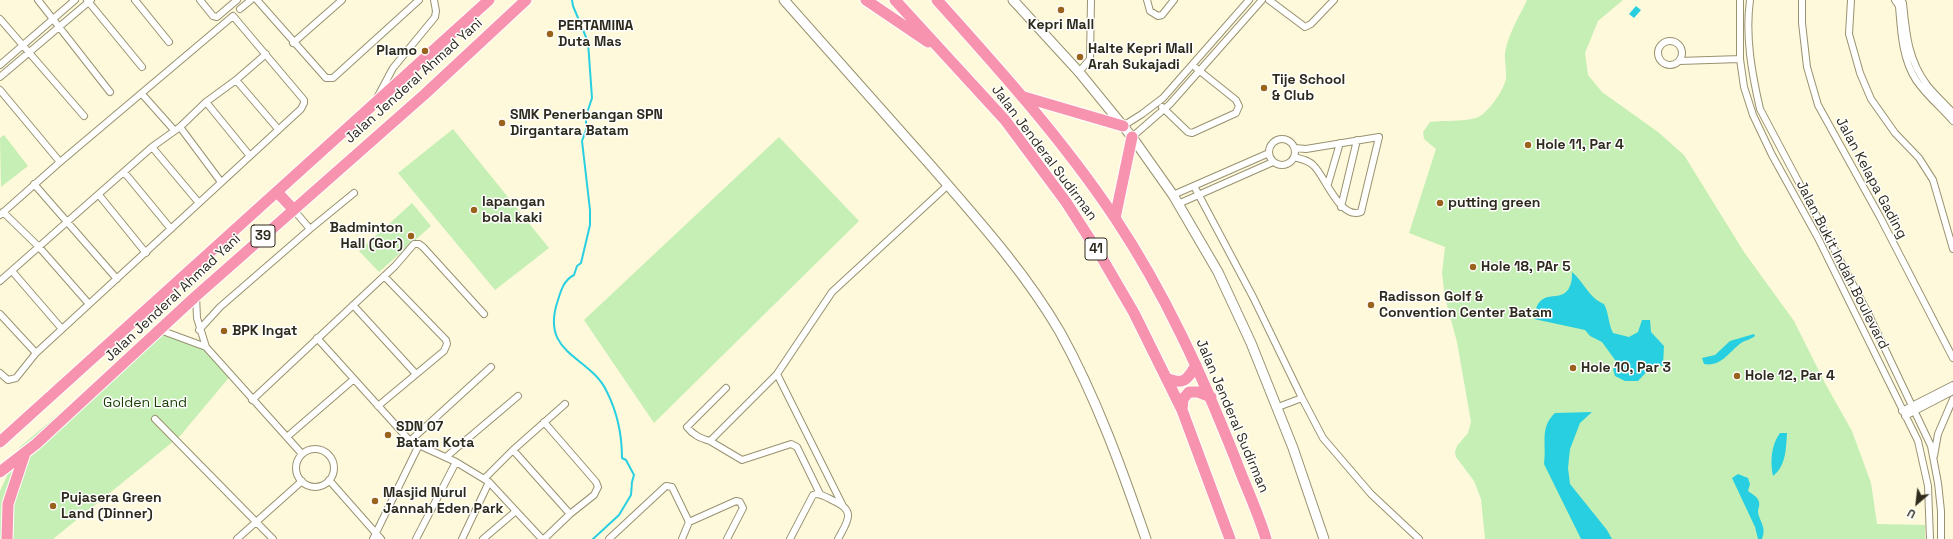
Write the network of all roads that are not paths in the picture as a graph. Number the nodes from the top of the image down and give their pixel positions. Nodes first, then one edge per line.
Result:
1 (38, 0) edge
2 (75, 0) edge
3 (134, 0) edge
4 (200, 0) edge
5 (237, 0) edge
6 (251, 0) edge
7 (257, 0) edge
8 (342, 0) edge
9 (419, 0) edge
10 (434, 0) edge
11 (489, 0) edge
12 (526, 0) edge
13 (784, 0) edge
14 (866, 0) edge
15 (895, 0) edge
16 (937, 0) edge
17 (1013, 0) edge
18 (1092, 0) edge
19 (1147, 0) edge
20 (1174, 0) edge
21 (1249, 0) edge
22 (1262, 0) edge
23 (1269, 0) edge
24 (1334, 0) edge
25 (1740, 0) edge
26 (1750, 0) edge
27 (1802, 0) edge
28 (1851, 0) edge
29 (1895, 0) edge
30 (1901, 0) edge
31 (89, 1) edge
32 (240, 9) dead end
33 (53, 18) junction
34 (0, 19) edge
35 (60, 26) junction
36 (169, 42) dead end
37 (293, 43) junction
38 (23, 46) junction
39 (938, 48) junction
40 (29, 52) junction
41 (266, 54) junction
42 (1740, 59) junction
43 (1679, 61) junction
44 (1192, 64) junction
45 (0, 65) edge
46 (142, 67) dead end
47 (1199, 70) junction
48 (1079, 72) junction
49 (0, 77) edge
50 (236, 80) junction
51 (0, 90) edge
52 (110, 92) dead end
53 (142, 94) junction
54 (1024, 97) junction
55 (206, 102) junction
56 (1159, 102) junction
57 (374, 105) junction
58 (1164, 110) junction
59 (1953, 113) edge
60 (84, 116) dead end
61 (1953, 121) edge
62 (1123, 126) junction
63 (177, 129) junction
64 (278, 130) junction
65 (1132, 137) junction
66 (1357, 140) junction
67 (1340, 143) junction
68 (152, 147) junction
69 (1295, 148) junction
70 (1269, 153) junction
71 (250, 156) junction
72 (1294, 157) junction
73 (60, 162) junction
74 (1273, 162) junction
75 (124, 172) junction
76 (221, 182) junction
77 (34, 184) junction
78 (1328, 184) junction
79 (948, 185) junction
80 (1194, 186) junction
81 (278, 192) junction
82 (354, 193) dead end
83 (99, 195) junction
84 (1173, 195) junction
85 (1198, 195) junction
86 (199, 203) junction
87 (1178, 204) junction
88 (1341, 207) junction
89 (293, 209) junction
90 (2, 214) edge
91 (1115, 218) junction
92 (67, 222) junction
93 (171, 229) junction
94 (310, 229) junction
95 (1826, 235) junction
96 (1818, 238) junction
97 (39, 247) junction
98 (1953, 249) edge
99 (146, 253) junction
100 (12, 272) junction
101 (384, 276) junction
102 (117, 279) junction
103 (0, 281) edge
104 (196, 296) junction
105 (89, 304) junction
106 (353, 305) junction
107 (0, 314) edge
108 (484, 314) dead end
109 (62, 329) junction
110 (160, 330) junction
111 (199, 330) junction
112 (317, 338) junction
113 (206, 347) junction
114 (36, 354) junction
115 (1953, 358) edge
116 (1196, 366) junction
117 (491, 367) dead end
118 (0, 373) edge
119 (416, 374) junction
120 (777, 374) junction
121 (1166, 378) junction
122 (354, 379) junction
123 (1953, 385) edge
124 (726, 388) dead end
125 (1953, 391) edge
126 (518, 396) dead end
127 (1211, 397) junction
128 (1302, 398) junction
129 (1953, 399) edge
130 (252, 400) junction
131 (565, 404) dead end
132 (378, 406) junction
133 (1278, 408) junction
134 (1914, 409) junction
135 (1182, 410) junction
136 (1903, 414) junction
137 (155, 419) dead end
138 (544, 422) junction
139 (288, 436) junction
140 (710, 440) junction
141 (410, 441) junction
142 (0, 442) edge
143 (419, 445) junction
144 (513, 450) junction
145 (25, 452) junction
146 (302, 454) junction
147 (446, 457) junction
148 (1934, 458) junction
149 (456, 462) junction
150 (0, 472) edge
151 (329, 480) junction
152 (302, 481) junction
153 (486, 481) junction
154 (820, 494) junction
155 (842, 504) junction
156 (516, 511) junction
157 (570, 514) junction
158 (257, 521) junction
159 (689, 522) junction
160 (375, 536) edge
161 (683, 536) edge
162 (7, 539) edge
163 (237, 539) edge
164 (274, 539) edge
165 (381, 539) edge
166 (416, 539) edge
167 (462, 539) edge
168 (483, 539) edge
169 (543, 539) edge
170 (610, 539) edge
171 (677, 539) edge
172 (727, 539) edge
173 (790, 539) edge
174 (838, 539) edge
175 (1146, 539) edge
176 (1230, 539) edge
177 (1266, 539) edge
178 (1324, 539) edge
179 (1419, 539) edge
180 (1930, 539) edge
181 (1941, 539) edge

1 - 33 street
2 - 33 street
3 - 36 street
4 - 5 street
6 - 32 street
7 - 37 street
8 - 37 street
9 - 37 street
10 - 57 street
11 - 57 highway, Jalan Jenderal Ahmad Yani / 39
12 - 89 highway, Jalan Jenderal Ahmad Yani / 39
13 - 79 street
14 - 39 highway
15 - 39 highway, Jalan Jenderal Sudirman / 41
16 - 54 highway, Jalan Jenderal Sudirman / 41
17 - 48 street
18 - 48 street
19 - 20 street
21 - 44 street
22 - 47 street
23 - 24 street
25 - 42 street, Jalan Bukit Indah Boulevard
26 - 95 street
27 - 115 street, Jalan Kelapa Gading
28 - 98 street
29 - 61 street
30 - 59 street
31 - 35 street
31 - 46 street
33 - 35 street
33 - 38 street
34 - 38 street
35 - 40 street
35 - 52 street
38 - 40 street
38 - 45 street
39 - 121 highway, Jalan Jenderal Sudirman / 41
40 - 49 street
40 - 60 street
41 - 50 street
41 - 53 street
41 - 64 street
42 - 43 street
42 - 96 street, Jalan Bukit Indah Boulevard
43 - 43 street
44 - 47 street
44 - 56 street
47 - 58 street
47 - 58 street
48 - 62 street
50 - 55 street
50 - 64 street
51 - 73 street
53 - 63 street
53 - 73 street
54 - 62 highway
54 - 91 highway, Jalan Jenderal Sudirman / 41
55 - 63 street
55 - 71 street
56 - 58 street
56 - 62 street
57 - 81 highway, Jalan Jenderal Ahmad Yani / 39
58 - 65 street
62 - 65 street
63 - 68 street
63 - 76 street
64 - 71 street
65 - 84 street
65 - 91 highway
66 - 67 street
66 - 88 street
66 - 88 street
67 - 69 street
67 - 78 street
68 - 75 street
68 - 86 street
69 - 70 street
69 - 72 street
70 - 74 street
70 - 80 street
71 - 76 street
72 - 74 street
72 - 78 street
73 - 77 street
74 - 85 street
75 - 83 street
75 - 93 street
76 - 86 street
77 - 90 street
77 - 92 street
78 - 88 street
79 - 120 street
79 - 175 street
80 - 84 street
80 - 85 street
81 - 89 highway
81 - 142 highway, Jalan Jenderal Ahmad Yani / 39
82 - 94 street
83 - 92 street
83 - 99 street
84 - 87 street
85 - 87 street
85 - 128 street
86 - 93 street
87 - 133 street
89 - 94 street
89 - 104 highway, Jalan Jenderal Ahmad Yani / 39
90 - 97 street
91 - 116 highway, Jalan Jenderal Sudirman / 41
92 - 97 street
92 - 102 street
93 - 99 street
94 - 111 street
95 - 96 street
95 - 134 street
96 - 136 street, Jalan Bukit Indah Boulevard
97 - 100 street
97 - 105 street
99 - 102 street
100 - 103 street
100 - 109 street
101 - 106 street
101 - 108 street
101 - 119 street
102 - 105 street
104 - 110 highway, Jalan Jenderal Ahmad Yani / 39
104 - 111 street
105 - 109 street
106 - 112 street
106 - 119 street
107 - 114 street
109 - 114 street
110 - 113 street
110 - 145 highway, Jalan Jenderal Ahmad Yani / 39
111 - 113 street
112 - 122 street
112 - 130 street
113 - 130 street
114 - 118 street
116 - 121 highway
116 - 127 highway, Jalan Jenderal Sudirman / 41
117 - 141 street
119 - 132 street
120 - 140 street
120 - 155 street
121 - 135 highway, Jalan Jenderal Sudirman / 41
122 - 132 street
122 - 139 street
123 - 134 street
124 - 140 street
125 - 134 street
126 - 147 street
127 - 135 highway
127 - 177 highway, Jalan Jenderal Sudirman / 41
128 - 133 street
128 - 179 street
129 - 148 street
130 - 139 street
131 - 138 street
132 - 141 street
133 - 178 street
134 - 136 street
134 - 148 street
135 - 176 highway, Jalan Jenderal Sudirman / 41
136 - 180 street, Jalan Bukit Indah Boulevard
137 - 158 street
138 - 144 street
138 - 157 street
139 - 146 street
140 - 154 street
141 - 143 street
143 - 147 street
143 - 160 street
144 - 153 street
144 - 157 street
145 - 150 highway, Jalan Jenderal Ahmad Yani / 39
145 - 162 highway
146 - 151 street
146 - 152 street
147 - 149 street
148 - 181 street
149 - 153 street
149 - 166 street
151 - 152 street
151 - 160 street
152 - 158 street
153 - 156 street
153 - 167 street
154 - 155 street
154 - 173 street
155 - 174 street
156 - 168 street
156 - 169 street
157 - 169 street
158 - 163 street
158 - 164 street
159 - 161 street
159 - 170 street
159 - 172 street
160 - 165 street
161 - 171 street

